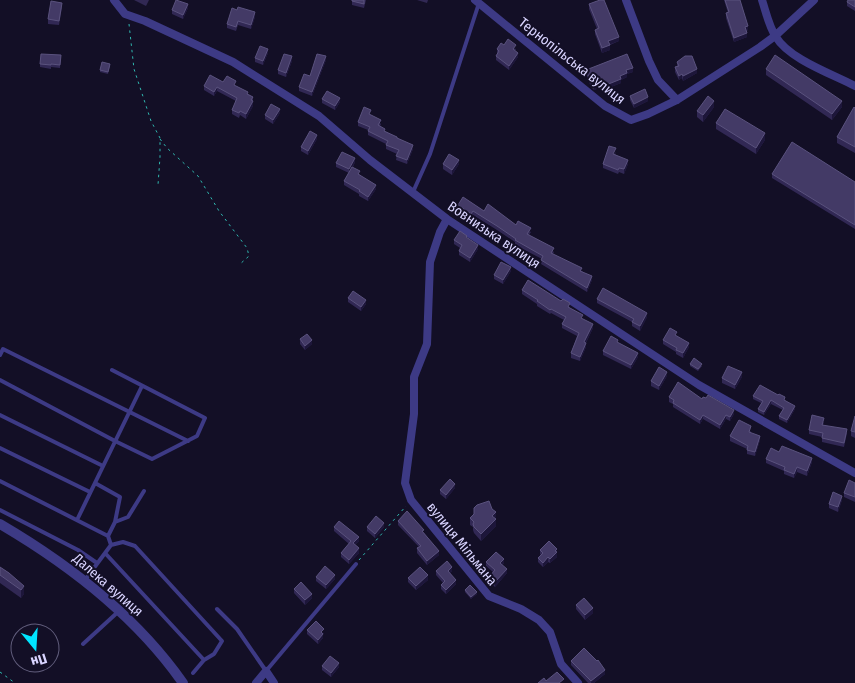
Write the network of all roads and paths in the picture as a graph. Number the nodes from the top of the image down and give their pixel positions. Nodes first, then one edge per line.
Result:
1 (114, 0) edge
2 (626, 0) edge
3 (762, 0) edge
4 (814, 0) edge
5 (477, 2) edge
6 (125, 14) junction
7 (775, 36) junction
8 (855, 86) edge
9 (677, 100) junction
10 (160, 138) junction
11 (158, 185) dead end
12 (413, 192) junction
13 (447, 219) junction
14 (239, 265) dead end
15 (0, 355) edge
16 (112, 370) dead end
17 (0, 380) edge
18 (142, 386) junction
19 (130, 412) junction
20 (0, 415) edge
21 (188, 441) junction
22 (115, 442) junction
23 (0, 448) edge
24 (103, 466) junction
25 (855, 473) edge
26 (0, 481) edge
27 (95, 483) junction
28 (144, 491) dead end
29 (90, 492) junction
30 (411, 500) junction
31 (0, 510) edge
32 (76, 520) junction
33 (115, 522) junction
34 (0, 524) edge
35 (108, 536) junction
36 (111, 545) junction
37 (105, 553) junction
38 (97, 564) junction
39 (356, 564) joint
40 (84, 580) junction
41 (218, 609) dead end
42 (119, 611) junction
43 (83, 644) dead end
44 (204, 660) junction
45 (266, 671) junction
46 (0, 672) edge
47 (194, 673) dead end
48 (16, 683) edge
49 (183, 683) edge
50 (256, 683) edge
51 (274, 683) edge
52 (578, 683) edge

1 - 6 street
2 - 9 street
3 - 7 street
4 - 7 street
5 - 9 street, Тернопільська вулиця
5 - 12 lane
6 - 10 path
6 - 12 street, Вовнизька вулиця
7 - 8 street
7 - 9 street
10 - 11 path
10 - 14 path
12 - 13 street, Вовнизька вулиця
13 - 25 street, Вовнизька вулиця
13 - 30 street, вулиця Мільмана
15 - 19 lane
16 - 18 lane
17 - 22 lane
18 - 19 lane
18 - 21 lane
19 - 21 lane
19 - 22 lane
20 - 24 lane
21 - 22 lane
22 - 24 lane
23 - 29 lane
24 - 27 lane
26 - 32 lane
27 - 29 lane
27 - 33 lane
28 - 33 lane
29 - 32 lane
30 - 39 path
30 - 52 street, вулиця Мільмана
31 - 38 lane
32 - 35 lane
33 - 35 lane
34 - 40 street, Далека вулиця
35 - 36 lane
36 - 37 lane
36 - 44 lane
37 - 38 lane
37 - 44 lane
38 - 40 lane
39 - 45 lane
40 - 42 street, Далека вулиця
41 - 45 lane
42 - 43 lane
42 - 49 street, Далека вулиця
44 - 47 lane
45 - 50 street
45 - 51 street
46 - 48 path

